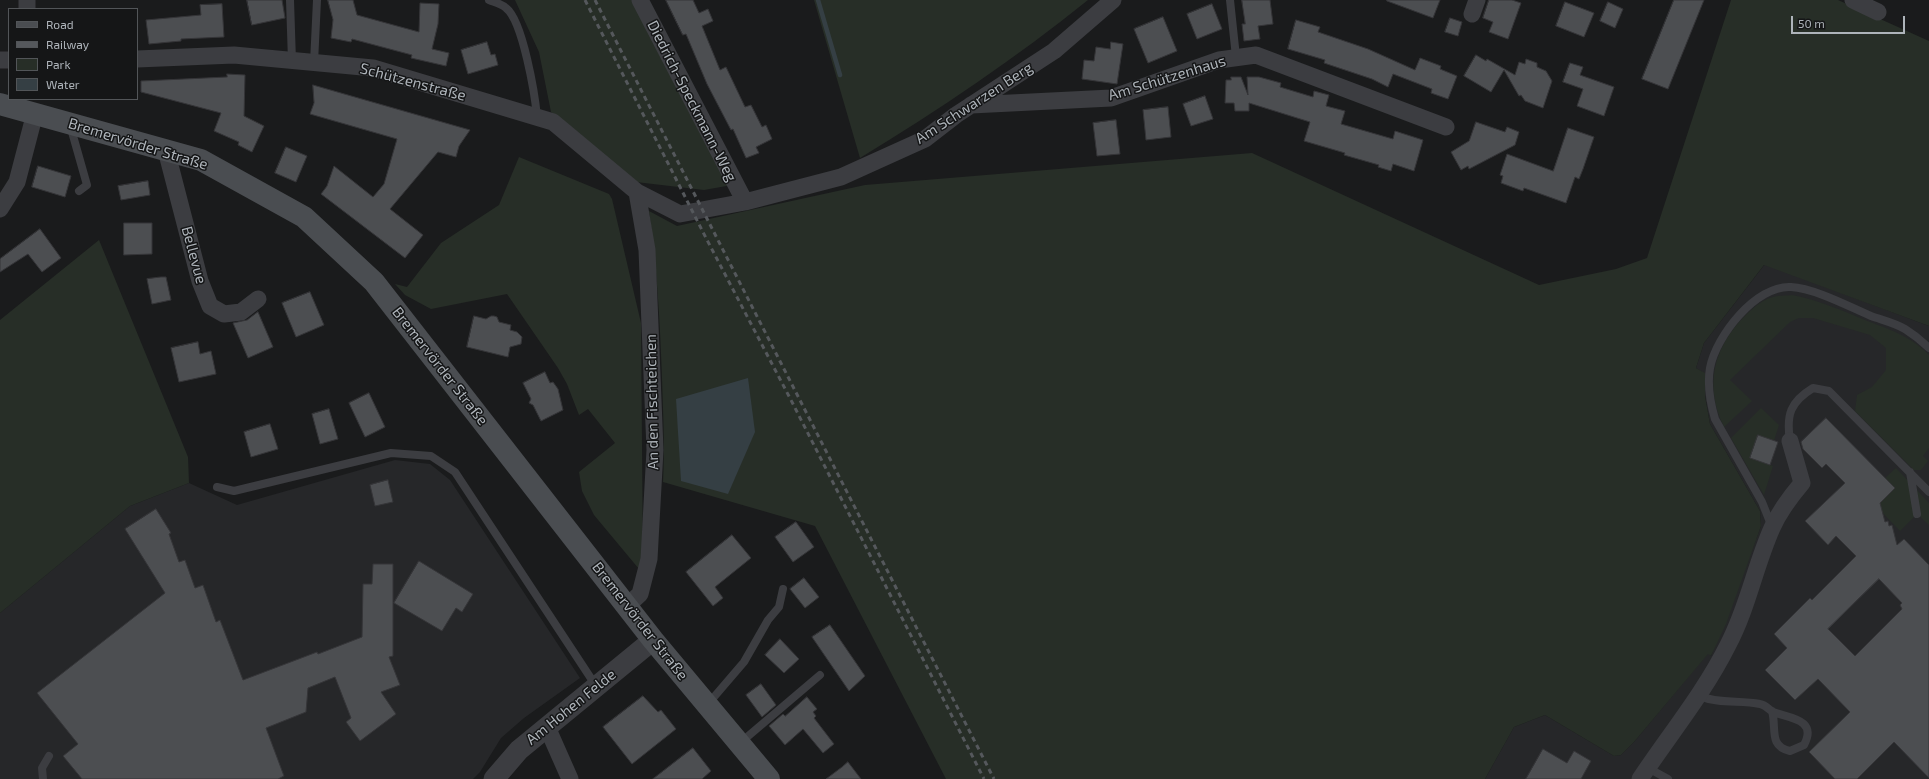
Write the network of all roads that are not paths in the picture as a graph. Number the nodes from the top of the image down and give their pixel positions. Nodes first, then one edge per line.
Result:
1 (290, 0) edge
2 (317, 0) edge
3 (489, 0) edge
4 (640, 0) edge
5 (1113, 0) edge
6 (1230, 0) edge
7 (1854, 0) edge
8 (1878, 12) dead end
9 (1236, 58) junction
10 (138, 59) edge
11 (292, 60) junction
12 (314, 62) junction
13 (0, 104) edge
14 (971, 105) junction
15 (35, 114) junction
16 (537, 117) junction
17 (69, 123) junction
18 (1446, 127) dead end
19 (166, 150) junction
20 (79, 191) dead end
21 (638, 192) junction
22 (745, 202) junction
23 (0, 209) edge
24 (258, 299) dead end
25 (1929, 348) edge
26 (1790, 441) joint
27 (1910, 472) junction
28 (217, 487) dead end
29 (1929, 492) edge
30 (1917, 514) dead end
31 (1772, 528) junction
32 (783, 589) dead end
33 (634, 600) junction
34 (653, 640) junction
35 (820, 675) dead end
36 (596, 687) junction
37 (1699, 696) junction
38 (707, 705) junction
39 (1772, 711) junction
40 (548, 727) junction
41 (739, 744) junction
42 (50, 756) dead end
43 (1644, 773) edge
44 (43, 779) edge
45 (494, 779) edge
46 (570, 779) edge
47 (769, 779) edge
48 (1668, 779) edge

1 - 11 lane
2 - 12 lane
3 - 16 lane
4 - 22 street, Diedrich-Speckmann-Weg
5 - 14 street, Am Schwarzen Berg
6 - 9 lane
7 - 8 street
9 - 14 street, Am Schützenhaus
9 - 18 street, Am Schützenhaus
10 - 11 street, Schützenstraße
11 - 12 street, Schützenstraße
12 - 16 street, Schützenstraße
13 - 15 main road, Bremervörder Straße
14 - 22 street, Am Schwarzen Berg
15 - 17 main road, Bremervörder Straße
15 - 23 street
16 - 21 street, Schützenstraße
17 - 19 main road, Bremervörder Straße
17 - 20 lane
19 - 24 street, Bellevue
19 - 33 main road, Bremervörder Straße
21 - 22 street, Am Schwarzen Berg
21 - 33 street, An den Fischteichen
25 - 31 lane
26 - 27 lane
26 - 31 street
27 - 29 lane
27 - 30 lane
28 - 36 lane
31 - 37 street
32 - 38 lane
33 - 34 main road, Bremervörder Straße
34 - 36 street, Am Hohen Felde
34 - 38 main road, Bremervörder Straße
35 - 41 lane
36 - 40 street, Am Hohen Felde
37 - 39 lane
37 - 43 street
38 - 41 main road, Bremervörder Straße
39 - 39 lane
40 - 45 street, Am Hohen Felde
40 - 46 street
41 - 47 main road, Bremervörder Straße
42 - 44 lane
43 - 48 lane

